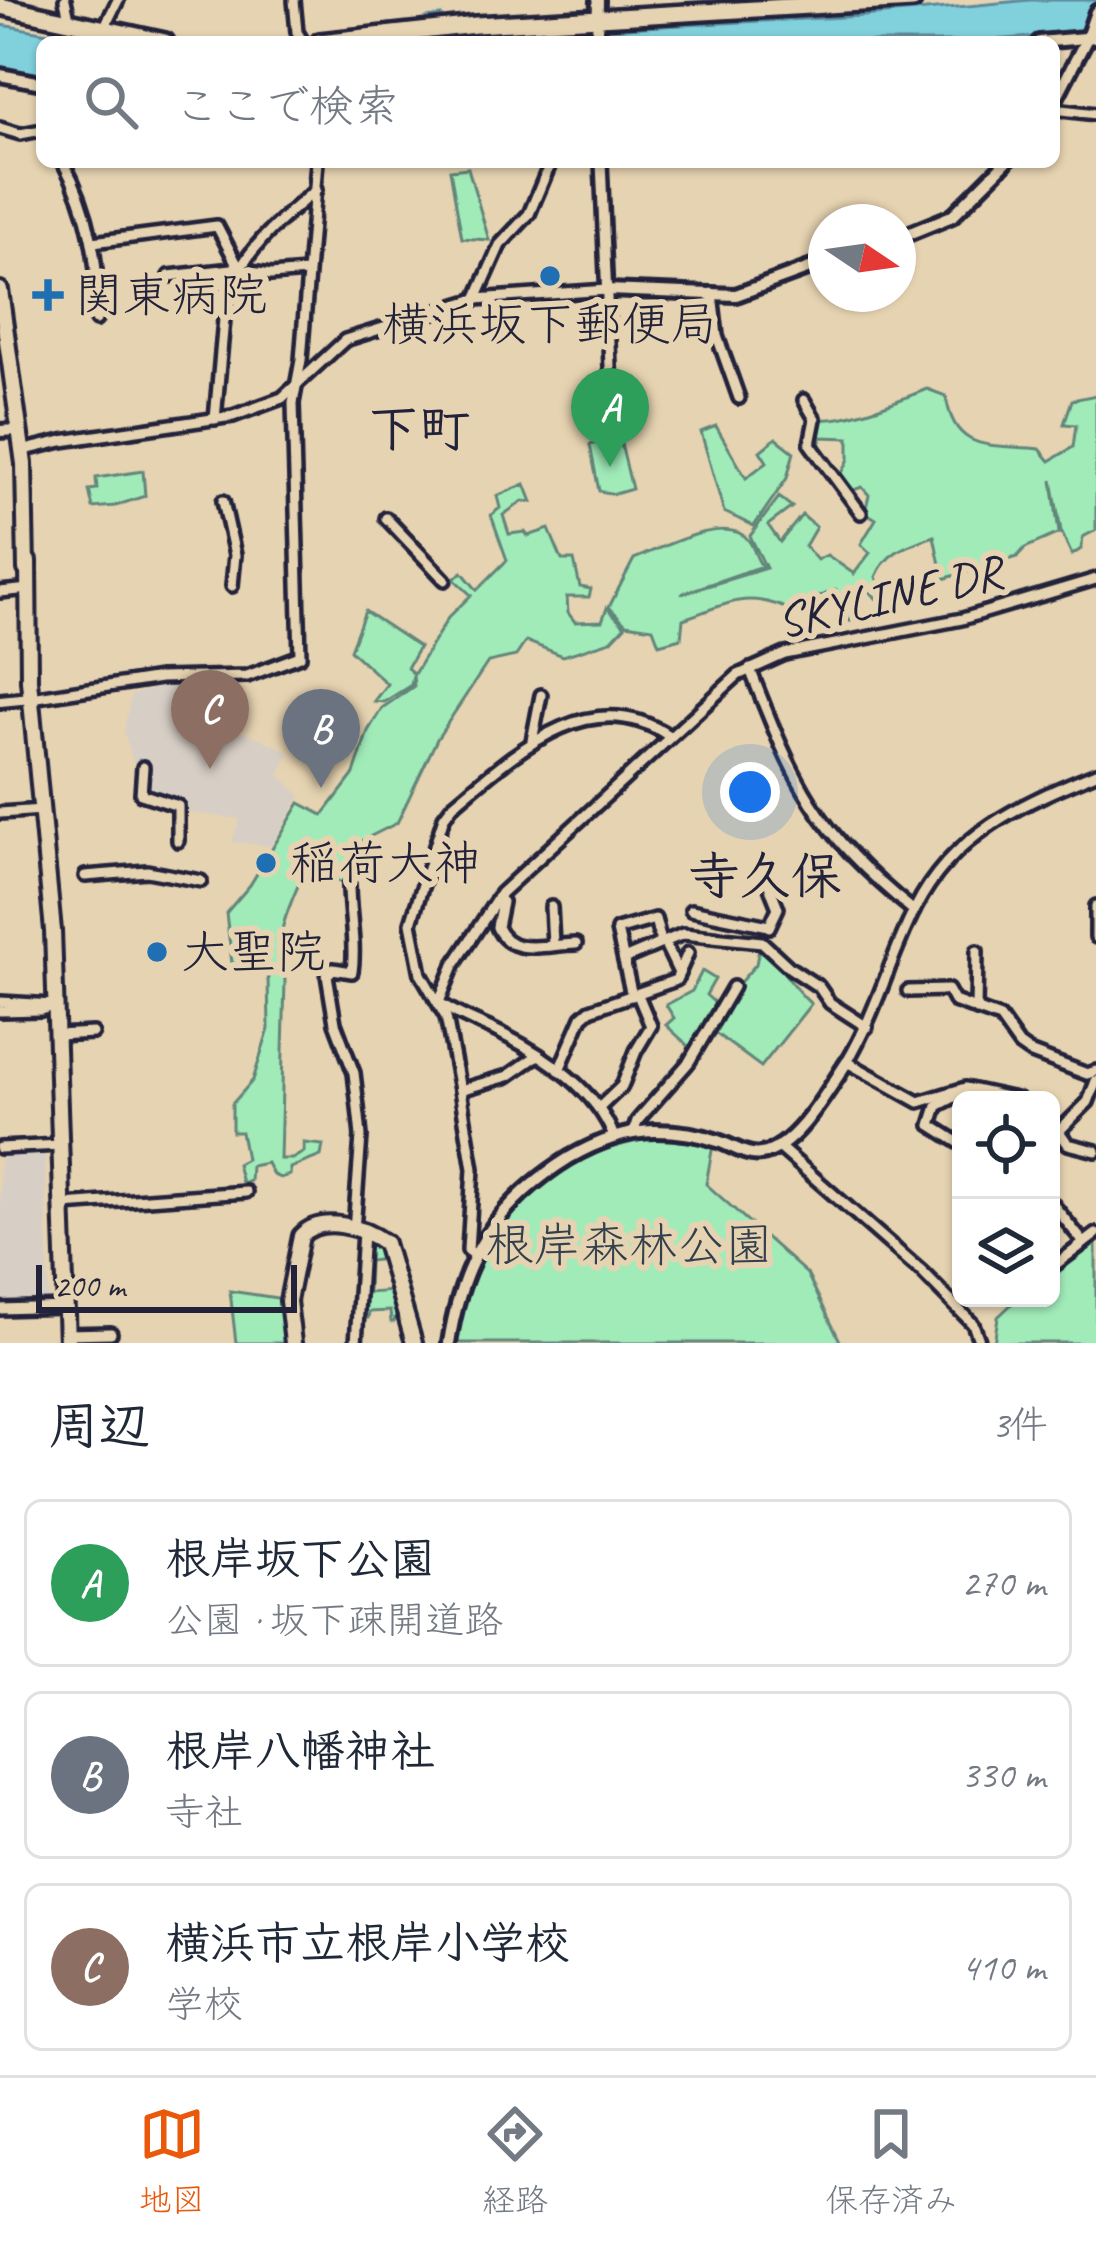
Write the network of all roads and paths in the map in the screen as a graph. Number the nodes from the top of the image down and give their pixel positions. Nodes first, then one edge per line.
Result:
1 (65, 0) edge
2 (118, 0) edge
3 (294, 0) edge
4 (598, 0) edge
5 (913, 0) edge
6 (0, 9) edge
7 (1096, 12) edge
8 (70, 23) junction
9 (103, 30) junction
10 (597, 30) edge
11 (134, 36) edge
12 (299, 36) edge
13 (378, 36) edge
14 (1091, 36) edge
15 (1060, 40) edge
16 (0, 75) edge
17 (36, 81) edge
18 (1060, 94) edge
19 (1060, 106) edge
20 (1096, 115) edge
21 (0, 128) edge
22 (36, 131) edge
23 (66, 168) edge
24 (317, 168) edge
25 (548, 168) edge
26 (601, 168) edge
27 (1000, 168) edge
28 (316, 190) junction
29 (916, 231) edge
30 (93, 242) junction
31 (808, 269) edge
32 (240, 270) junction
33 (306, 272) junction
34 (169, 276) dead end
35 (0, 290) edge
36 (607, 290) junction
37 (712, 293) junction
38 (476, 299) junction
39 (96, 320) dead end
40 (295, 388) junction
41 (739, 398) dead end
42 (804, 400) dead end
43 (215, 418) junction
44 (17, 430) junction
45 (0, 431) edge
46 (613, 434) dead end
47 (21, 452) junction
48 (224, 501) dead end
49 (861, 512) dead end
50 (386, 518) dead end
51 (1096, 579) edge
52 (445, 580) dead end
53 (232, 586) dead end
54 (29, 587) junction
55 (0, 592) edge
56 (751, 668) junction
57 (542, 695) dead end
58 (31, 698) junction
59 (0, 701) edge
60 (669, 736) junction
61 (532, 741) junction
62 (142, 767) dead end
63 (1096, 773) edge
64 (43, 810) junction
65 (0, 813) edge
66 (178, 842) dead end
67 (85, 876) dead end
68 (201, 881) dead end
69 (768, 883) dead end
70 (349, 884) dead end
71 (497, 898) junction
72 (1096, 906) edge
73 (551, 907) dead end
74 (691, 910) dead end
75 (914, 911) junction
76 (769, 926) junction
77 (1096, 937) edge
78 (760, 941) junction
79 (662, 942) junction
80 (553, 944) junction
81 (576, 944) dead end
82 (976, 951) dead end
83 (688, 953) dead end
84 (624, 959) junction
85 (679, 973) junction
86 (733, 987) dead end
87 (908, 991) dead end
88 (635, 995) junction
89 (0, 1002) edge
90 (439, 1002) junction
91 (55, 1005) junction
92 (976, 1010) junction
93 (0, 1011) edge
94 (868, 1027) junction
95 (93, 1033) dead end
96 (57, 1035) junction
97 (538, 1055) junction
98 (847, 1062) junction
99 (559, 1070) junction
100 (1096, 1071) edge
101 (1096, 1081) edge
102 (969, 1089) junction
103 (460, 1090) junction
104 (965, 1091) edge
105 (978, 1091) edge
106 (952, 1098) edge
107 (598, 1108) junction
108 (1060, 1130) edge
109 (1060, 1132) edge
110 (633, 1133) junction
111 (614, 1137) junction
112 (952, 1138) edge
113 (61, 1145) junction
114 (0, 1148) edge
115 (782, 1150) junction
116 (1096, 1151) edge
117 (246, 1192) dead end
118 (63, 1205) junction
119 (1060, 1213) edge
120 (358, 1231) junction
121 (1096, 1234) edge
122 (1084, 1243) junction
123 (475, 1255) junction
124 (1060, 1261) edge
125 (66, 1307) junction
126 (0, 1310) edge
127 (111, 1333) dead end
128 (67, 1338) edge
129 (293, 1343) edge
130 (356, 1343) edge
131 (414, 1343) edge
132 (449, 1343) edge
133 (980, 1343) edge

1 - 8 street
2 - 9 street
3 - 12 street
4 - 10 street
5 - 10 highway
6 - 8 highway
7 - 14 street
8 - 9 highway
9 - 11 highway
10 - 13 highway
14 - 15 street
14 - 18 street
16 - 17 street
19 - 20 street
21 - 22 street
23 - 30 street
24 - 28 street
25 - 38 street
26 - 36 street
27 - 29 street
28 - 32 street
28 - 33 street
30 - 32 street
30 - 39 street
31 - 37 street
32 - 33 street
32 - 34 street
32 - 43 street
33 - 40 street
35 - 44 main road
36 - 37 street
36 - 38 street
36 - 46 street
37 - 41 street
38 - 40 street
40 - 43 street
40 - 58 street
42 - 49 street
43 - 47 street
44 - 45 street
44 - 47 main road
47 - 54 main road
48 - 53 street
50 - 52 street
51 - 56 street, SKYLINE DR
54 - 55 street
54 - 58 main road
56 - 60 street, SKYLINE DR
56 - 75 street
57 - 61 street
58 - 59 street
58 - 64 main road
60 - 61 street
60 - 71 street, SKYLINE DR
61 - 90 street
62 - 66 street
63 - 75 street
64 - 65 street
64 - 91 main road
67 - 68 street
69 - 76 street
70 - 120 street
71 - 80 street
71 - 90 street, SKYLINE DR
72 - 77 street
73 - 80 street
74 - 76 street
75 - 94 street
76 - 78 street
78 - 79 street
78 - 94 street
79 - 84 street
79 - 84 street
79 - 85 street
80 - 81 street
82 - 92 street
83 - 85 street
84 - 88 street
85 - 88 street
86 - 110 street
87 - 92 street
88 - 99 street
88 - 107 street
89 - 91 street
90 - 97 street
90 - 103 street
91 - 93 street
91 - 96 main road
92 - 100 street
94 - 98 street
95 - 96 street
96 - 113 main road
97 - 99 street
97 - 103 street
98 - 102 street
98 - 115 street
99 - 107 street
101 - 108 street
102 - 104 street
102 - 105 street
103 - 123 street
106 - 112 street
107 - 111 street
109 - 116 street
110 - 111 street
110 - 115 street
111 - 123 street
113 - 114 street
113 - 118 main road
115 - 133 street
117 - 118 street
118 - 125 main road
119 - 122 street
120 - 129 main road
120 - 130 street
120 - 131 main road
121 - 122 street
122 - 124 street
123 - 132 street
125 - 126 street
125 - 128 main road
127 - 128 street

